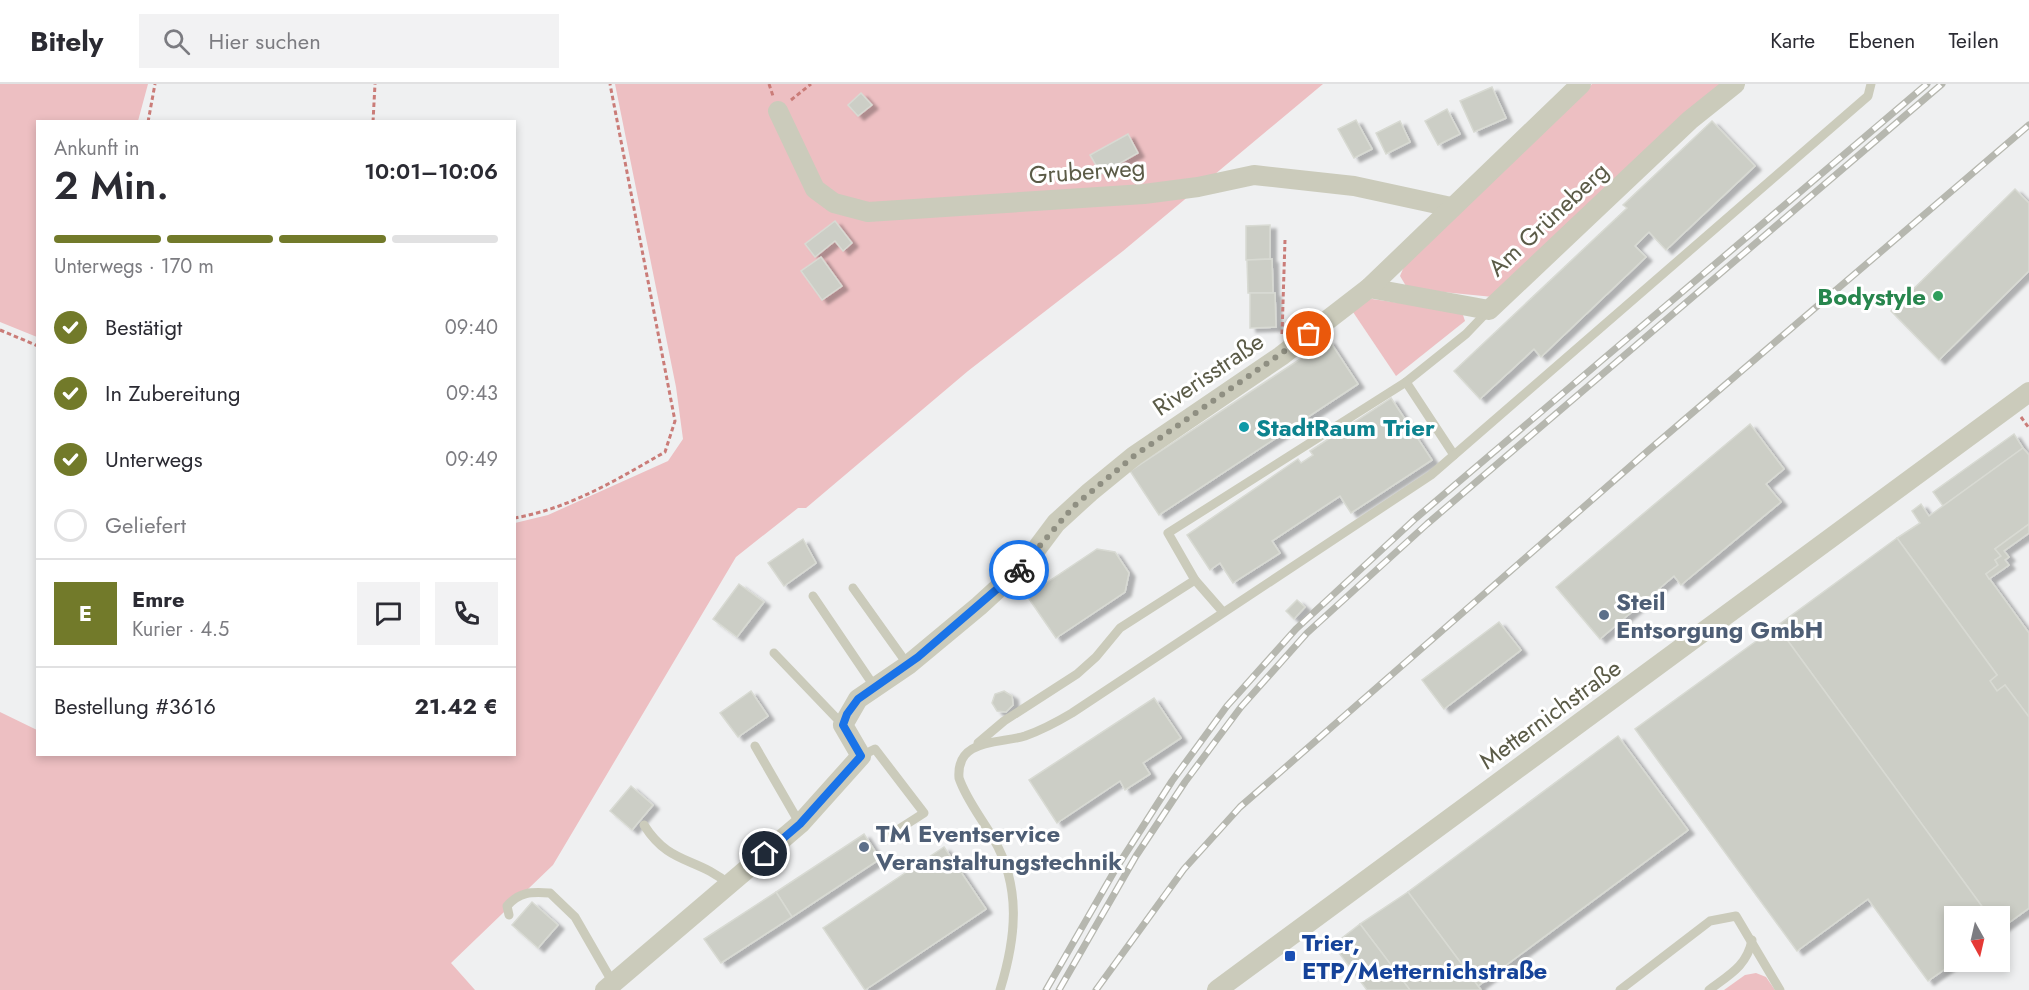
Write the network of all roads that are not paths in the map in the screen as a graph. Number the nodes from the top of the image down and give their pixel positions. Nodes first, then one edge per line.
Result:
1 (1581, 84) edge
2 (1735, 84) edge
3 (1871, 84) edge
4 (778, 111) road end
5 (1451, 207) junction
6 (1369, 288) junction
7 (1489, 310) junction
8 (1406, 382) junction
9 (2029, 392) edge
10 (1454, 455) junction
11 (1195, 580) junction
12 (853, 588) dead end
13 (813, 596) dead end
14 (1223, 612) junction
15 (774, 653) dead end
16 (913, 661) junction
17 (874, 686) junction
18 (843, 725) junction
19 (975, 746) junction
20 (755, 747) dead end
21 (861, 756) junction
22 (800, 824) junction
23 (644, 825) dead end
24 (885, 838) dead end
25 (730, 885) junction
26 (509, 915) dead end
27 (1752, 940) junction
28 (609, 987) edge
29 (1000, 990) edge
30 (1217, 990) edge
31 (1620, 990) edge
32 (1709, 990) edge
33 (1780, 990) edge

1 - 5 street, Riverisstraße
2 - 7 street, Am Grüneberg
3 - 10 lane
4 - 5 street, Gruberweg
5 - 6 street, Riverisstraße
6 - 7 street, Am Grüneberg
6 - 16 street, Riverisstraße
7 - 8 lane
8 - 10 lane
8 - 11 lane
9 - 30 street, Metternichstraße
10 - 14 lane
11 - 14 lane
11 - 19 lane
12 - 16 lane
13 - 17 lane
14 - 19 lane
15 - 18 lane
16 - 17 street
17 - 18 street
18 - 21 street
19 - 29 lane
20 - 22 lane
21 - 22 street
21 - 24 lane
22 - 25 street
23 - 25 lane
25 - 28 street
26 - 28 lane
27 - 31 lane
27 - 32 lane
27 - 33 lane

